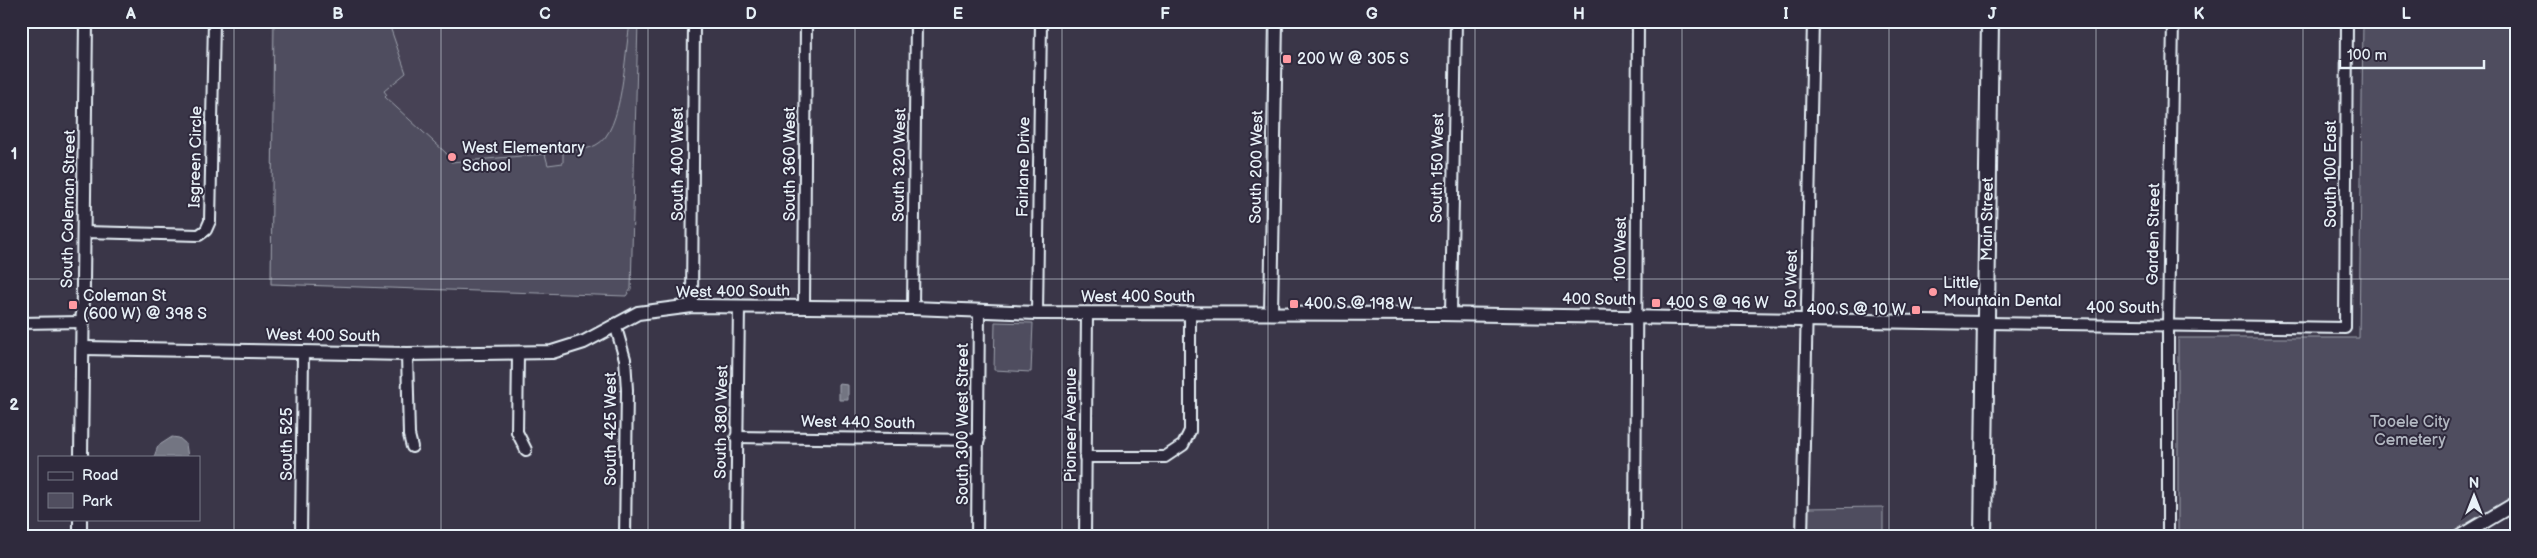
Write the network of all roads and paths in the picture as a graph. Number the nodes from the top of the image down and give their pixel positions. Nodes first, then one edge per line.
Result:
1 (86, 21) edge
2 (214, 21) edge
3 (694, 21) edge
4 (806, 21) edge
5 (916, 21) edge
6 (1042, 21) edge
7 (1276, 21) edge
8 (1456, 21) edge
9 (1638, 21) edge
10 (1813, 21) edge
11 (1990, 21) edge
12 (2173, 21) edge
13 (2348, 21) edge
14 (85, 232) junction
15 (692, 306) junction
16 (739, 307) junction
17 (804, 307) junction
18 (913, 308) junction
19 (978, 311) junction
20 (1087, 312) junction
21 (1037, 313) junction
22 (1272, 313) junction
23 (1190, 314) junction
24 (1451, 314) junction
25 (1635, 317) junction
26 (1807, 320) junction
27 (83, 322) junction
28 (21, 323) edge
29 (1985, 323) junction
30 (615, 324) junction
31 (2168, 324) junction
32 (2345, 328) joint
33 (84, 348) junction
34 (303, 352) junction
35 (407, 354) junction
36 (518, 354) junction
37 (736, 437) junction
38 (978, 440) junction
39 (412, 446) dead end
40 (526, 450) dead end
41 (81, 456) edge
42 (1085, 457) junction
43 (2516, 503) edge
44 (80, 520) edge
45 (80, 537) edge
46 (301, 537) edge
47 (625, 537) edge
48 (736, 537) edge
49 (977, 537) edge
50 (1085, 537) edge
51 (1635, 537) edge
52 (1802, 537) edge
53 (1983, 537) edge
54 (2168, 537) edge
55 (2459, 537) edge

1 - 14 street, South Coleman Street
2 - 14 street, Isgreen Circle
3 - 15 street, South 400 West
4 - 17 street, South 360 West
5 - 18 street, South 320 West
6 - 21 street, Fairlane Drive
7 - 22 street, South 200 West
8 - 24 street, South 150 West
9 - 25 street, 100 West
10 - 26 street, 50 West
11 - 29 highway, Main Street
12 - 31 street, Garden Street
13 - 32 street, South 100 East
14 - 27 street, South Coleman Street
15 - 16 street, West 400 South
15 - 30 street, West 400 South
16 - 17 street, West 400 South
16 - 37 street, South 380 West
17 - 18 street, West 400 South
18 - 19 street, West 400 South
19 - 21 street, West 400 South
19 - 38 street, South 300 West Street
20 - 21 street, West 400 South
20 - 23 street, West 400 South
20 - 42 street, Pioneer Avenue
22 - 23 street, West 400 South
22 - 24 street, 400 South
23 - 42 street
24 - 25 street, 400 South
25 - 26 street, 400 South
25 - 51 street, 100 West
26 - 29 street, 400 South
26 - 52 street, 50 West
27 - 28 street
27 - 33 street, South Coleman Street
29 - 31 street, 400 South
29 - 53 highway, Main Street
30 - 36 street, West 400 South
30 - 47 street, South 425 West
31 - 32 street, 400 South
31 - 54 street, Garden Street
33 - 34 street, West 400 South
33 - 41 street, South Coleman Street
34 - 35 street, West 400 South
34 - 46 street, South 525
35 - 36 street, West 400 South
35 - 39 street
36 - 40 street
37 - 38 street, West 440 South
37 - 48 street, South 380 West
38 - 49 street, South 300 West Street
42 - 50 street, Pioneer Avenue
43 - 55 street
44 - 45 street

